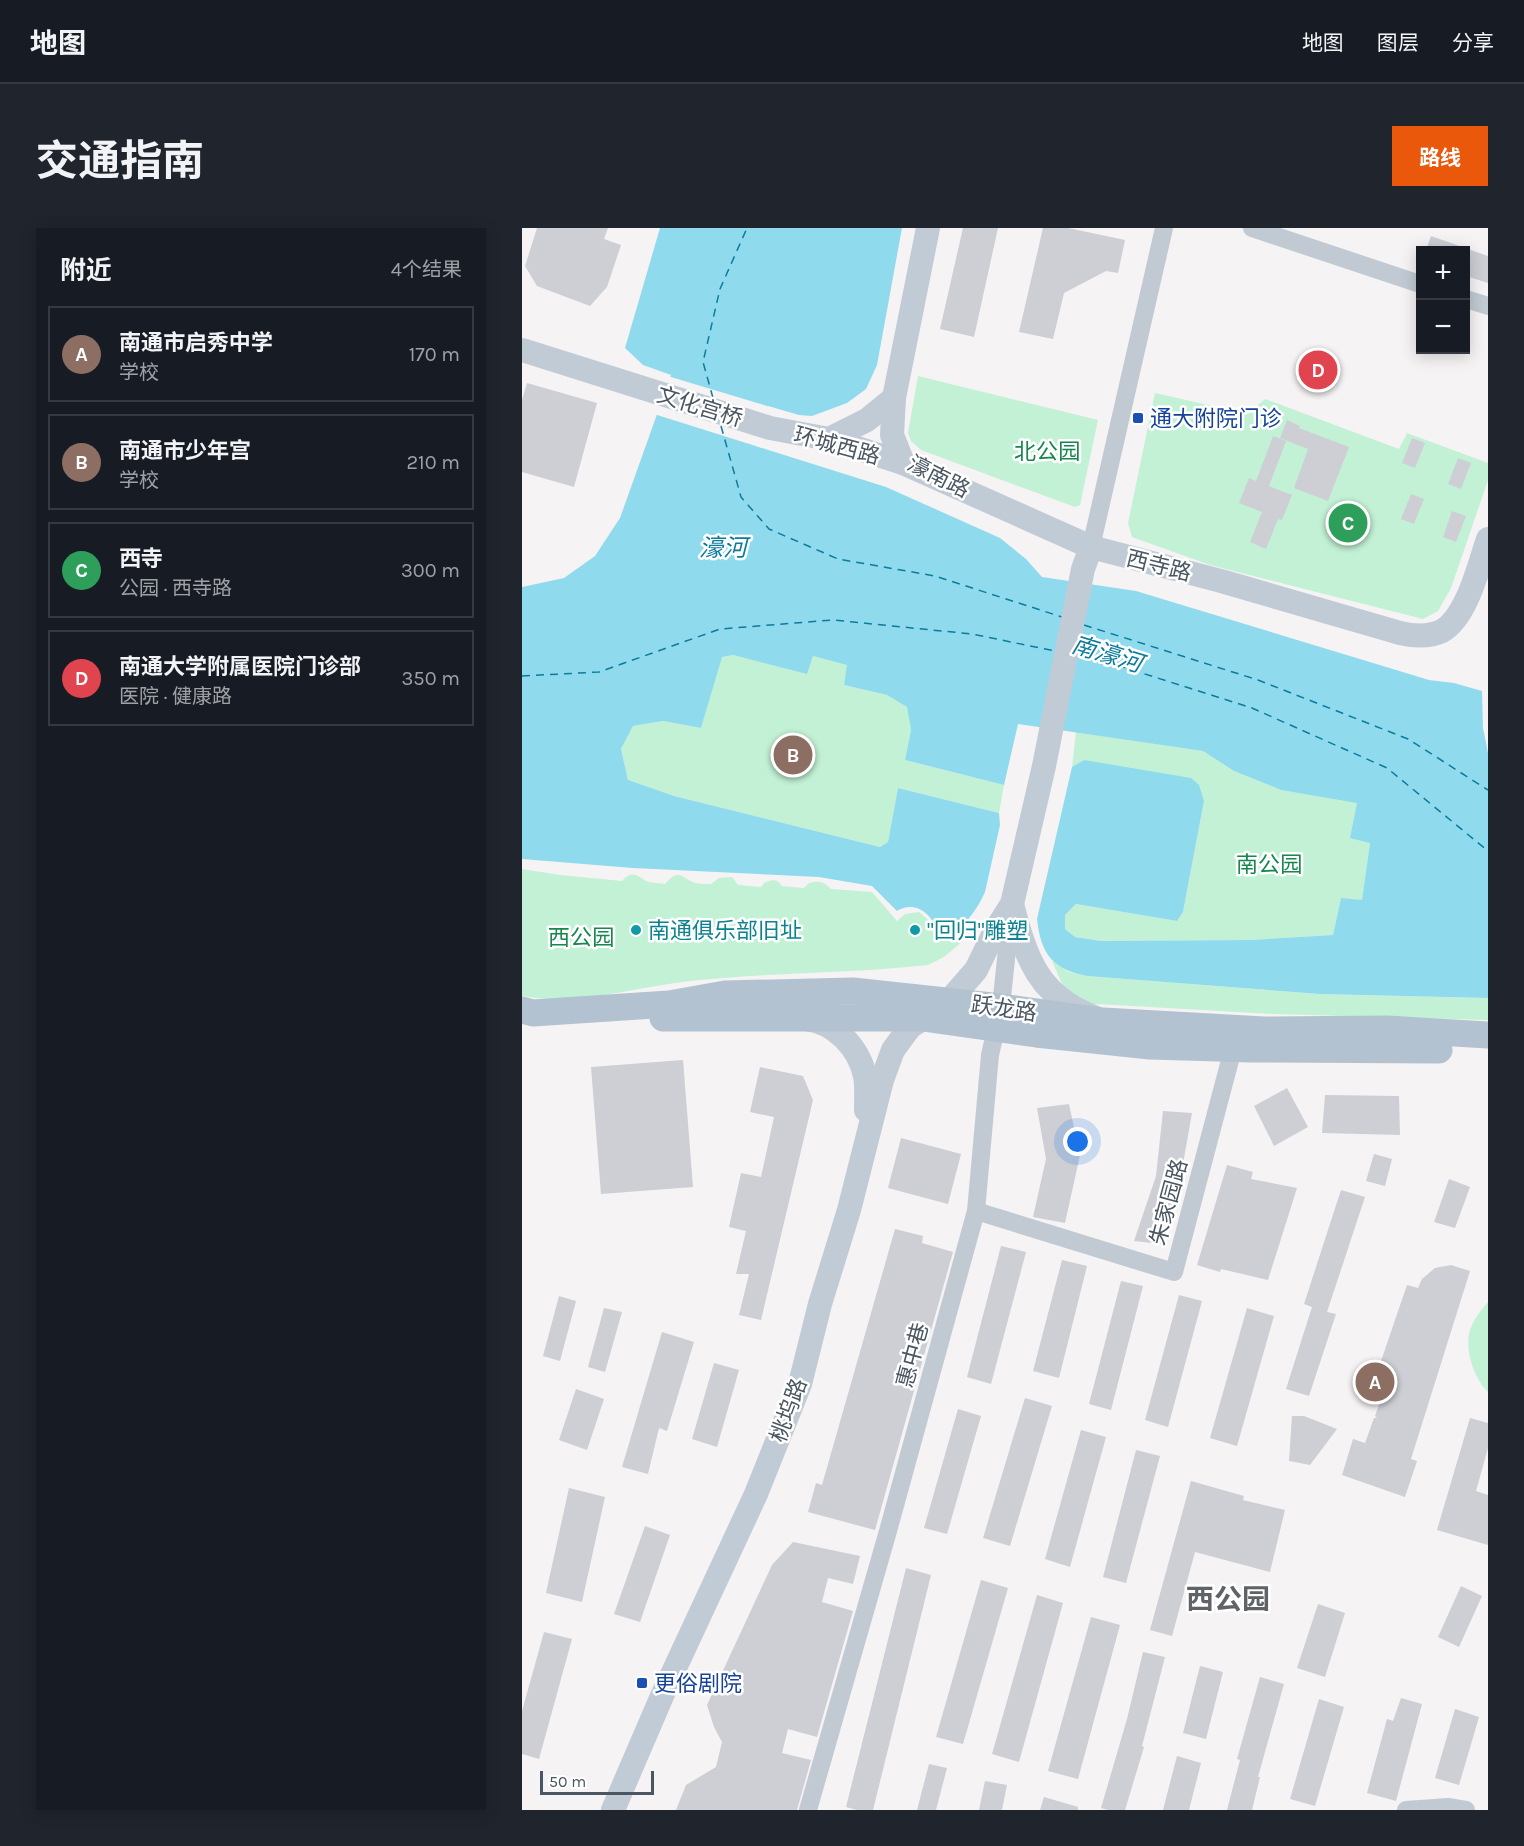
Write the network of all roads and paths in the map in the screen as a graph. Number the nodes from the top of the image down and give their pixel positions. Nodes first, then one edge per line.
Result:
1 (928, 228) edge
2 (1164, 228) edge
3 (1252, 228) edge
4 (1416, 283) edge
5 (1469, 300) edge
6 (1488, 306) edge
7 (522, 350) edge
8 (894, 398) junction
9 (770, 428) joint
10 (829, 439) junction
11 (903, 463) junction
12 (1488, 539) edge
13 (1087, 558) junction
14 (1012, 904) junction
15 (949, 1001) junction
16 (522, 1011) edge
17 (780, 1016) junction
18 (924, 1018) junction
19 (998, 1018) junction
20 (1103, 1021) junction
21 (522, 1026) edge
22 (1488, 1035) edge
23 (1233, 1049) junction
24 (1488, 1053) edge
25 (862, 1158) junction
26 (976, 1211) junction
27 (614, 1805) edge
28 (808, 1810) edge
29 (1406, 1810) edge
30 (1466, 1810) edge

1 - 8 street, 濠南路
2 - 13 street
3 - 4 street
5 - 6 street
7 - 9 street, 文化宫桥
8 - 10 street
8 - 11 street, 濠南路
9 - 10 street, 环城西路
10 - 11 street, 环城西路
11 - 13 street, 濠南路
12 - 13 street, 西寺路
13 - 14 street
14 - 15 street
14 - 19 street, 惠中巷
14 - 20 street
15 - 16 main road, 跃龙路
15 - 18 street
15 - 19 main road, 跃龙路
17 - 18 main road, 跃龙路
17 - 21 main road, 跃龙路
17 - 25 street
18 - 19 main road, 跃龙路
18 - 25 street, 桃坞路
19 - 20 main road, 跃龙路
19 - 23 main road, 跃龙路
19 - 26 street, 惠中巷
20 - 22 main road, 跃龙路
23 - 24 main road, 跃龙路
23 - 26 street, 朱家园路
25 - 27 street, 桃坞路
26 - 28 street, 惠中巷
29 - 30 street

